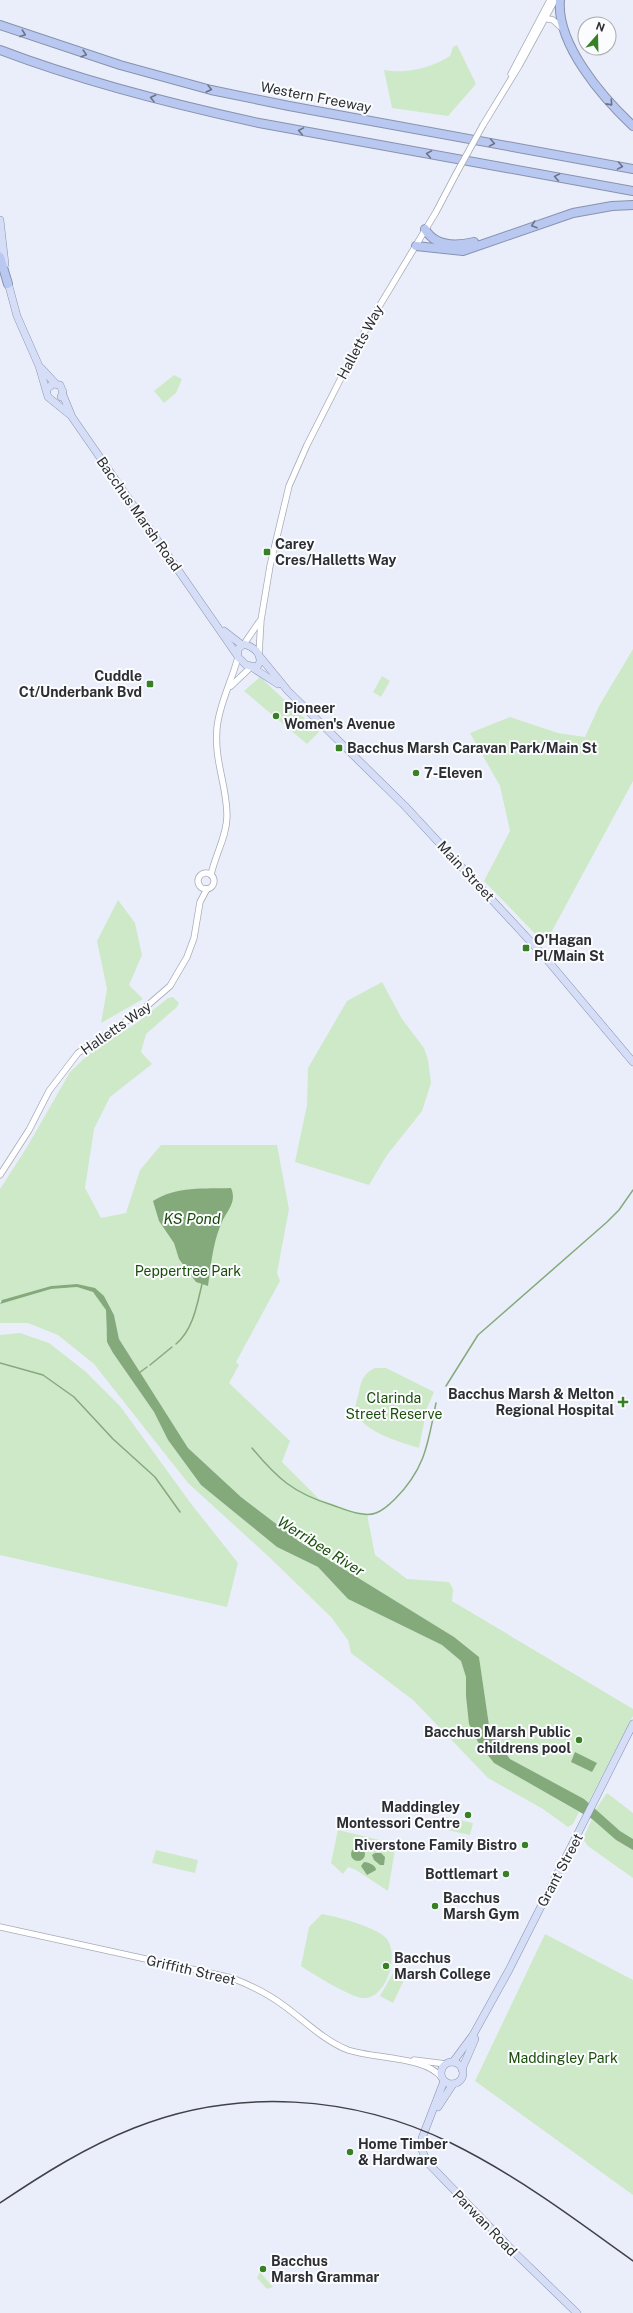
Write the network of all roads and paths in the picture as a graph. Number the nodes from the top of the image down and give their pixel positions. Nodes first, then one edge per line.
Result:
1 (550, 0) edge
2 (554, 0) edge
3 (560, 0) edge
4 (542, 18) junction
5 (0, 25) edge
6 (565, 31) junction
7 (0, 50) edge
8 (633, 126) edge
9 (633, 169) edge
10 (633, 191) edge
11 (633, 205) edge
12 (0, 220) edge
13 (425, 229) junction
14 (506, 235) junction
15 (416, 246) junction
16 (0, 257) edge
17 (8, 284) junction
18 (39, 366) junction
19 (55, 383) junction
20 (47, 388) junction
21 (63, 395) junction
22 (53, 400) junction
23 (72, 417) junction
24 (207, 611) junction
25 (261, 620) junction
26 (243, 644) junction
27 (238, 656) junction
28 (260, 656) junction
29 (252, 668) junction
30 (229, 689) junction
31 (288, 691) junction
32 (209, 874) junction
33 (204, 888) junction
34 (633, 1062) edge
35 (0, 1175) edge
36 (633, 1724) edge
37 (0, 1927) edge
38 (485, 2014) junction
39 (365, 2054) junction
40 (450, 2063) junction
41 (462, 2070) junction
42 (443, 2079) junction
43 (453, 2084) junction
44 (430, 2120) junction
45 (577, 2313) edge

1 - 4 street, Halletts Way
2 - 4 street, Halletts Way
3 - 6 highway
4 - 6 street
4 - 13 street, Halletts Way, bridge
5 -> 9 highway, Western Freeway
6 -> 8 highway
10 -> 7 highway
11 -> 14 highway
12 - 17 main road
13 - 14 highway
13 - 15 street, Halletts Way
14 - 15 highway
15 - 25 street, Halletts Way
16 - 17 highway
17 - 18 main road
18 - 19 main road
18 - 20 main road
19 - 20 main road
19 - 21 main road
20 - 22 main road
21 - 22 main road
21 - 23 main road, Bacchus Marsh Road
22 - 23 main road, Bacchus Marsh Road
23 - 24 main road, Bacchus Marsh Road
24 - 26 main road, Bacchus Marsh Road
24 - 27 main road, Bacchus Marsh Road
25 - 26 street, Halletts Way
25 - 28 street, Halletts Way
26 - 27 main road
26 - 28 main road
27 - 29 main road
27 - 30 street
28 - 29 main road
28 - 31 main road, Main Street
29 - 30 street
29 - 31 main road, Main Street
30 - 32 street
31 - 34 main road, Main Street
32 - 33 street
32 - 33 street
33 - 35 street, Halletts Way
36 - 38 main road, Grant Street
37 - 39 street, Griffith Street
38 - 40 main road, Grant Street
38 - 41 main road, Grant Street
39 - 40 street, Griffith Street
39 - 42 street, Griffith Street
40 - 41 main road
40 - 42 main road
41 - 43 main road
42 - 43 main road
42 - 44 main road
43 - 44 main road
44 - 45 main road, Parwan Road

